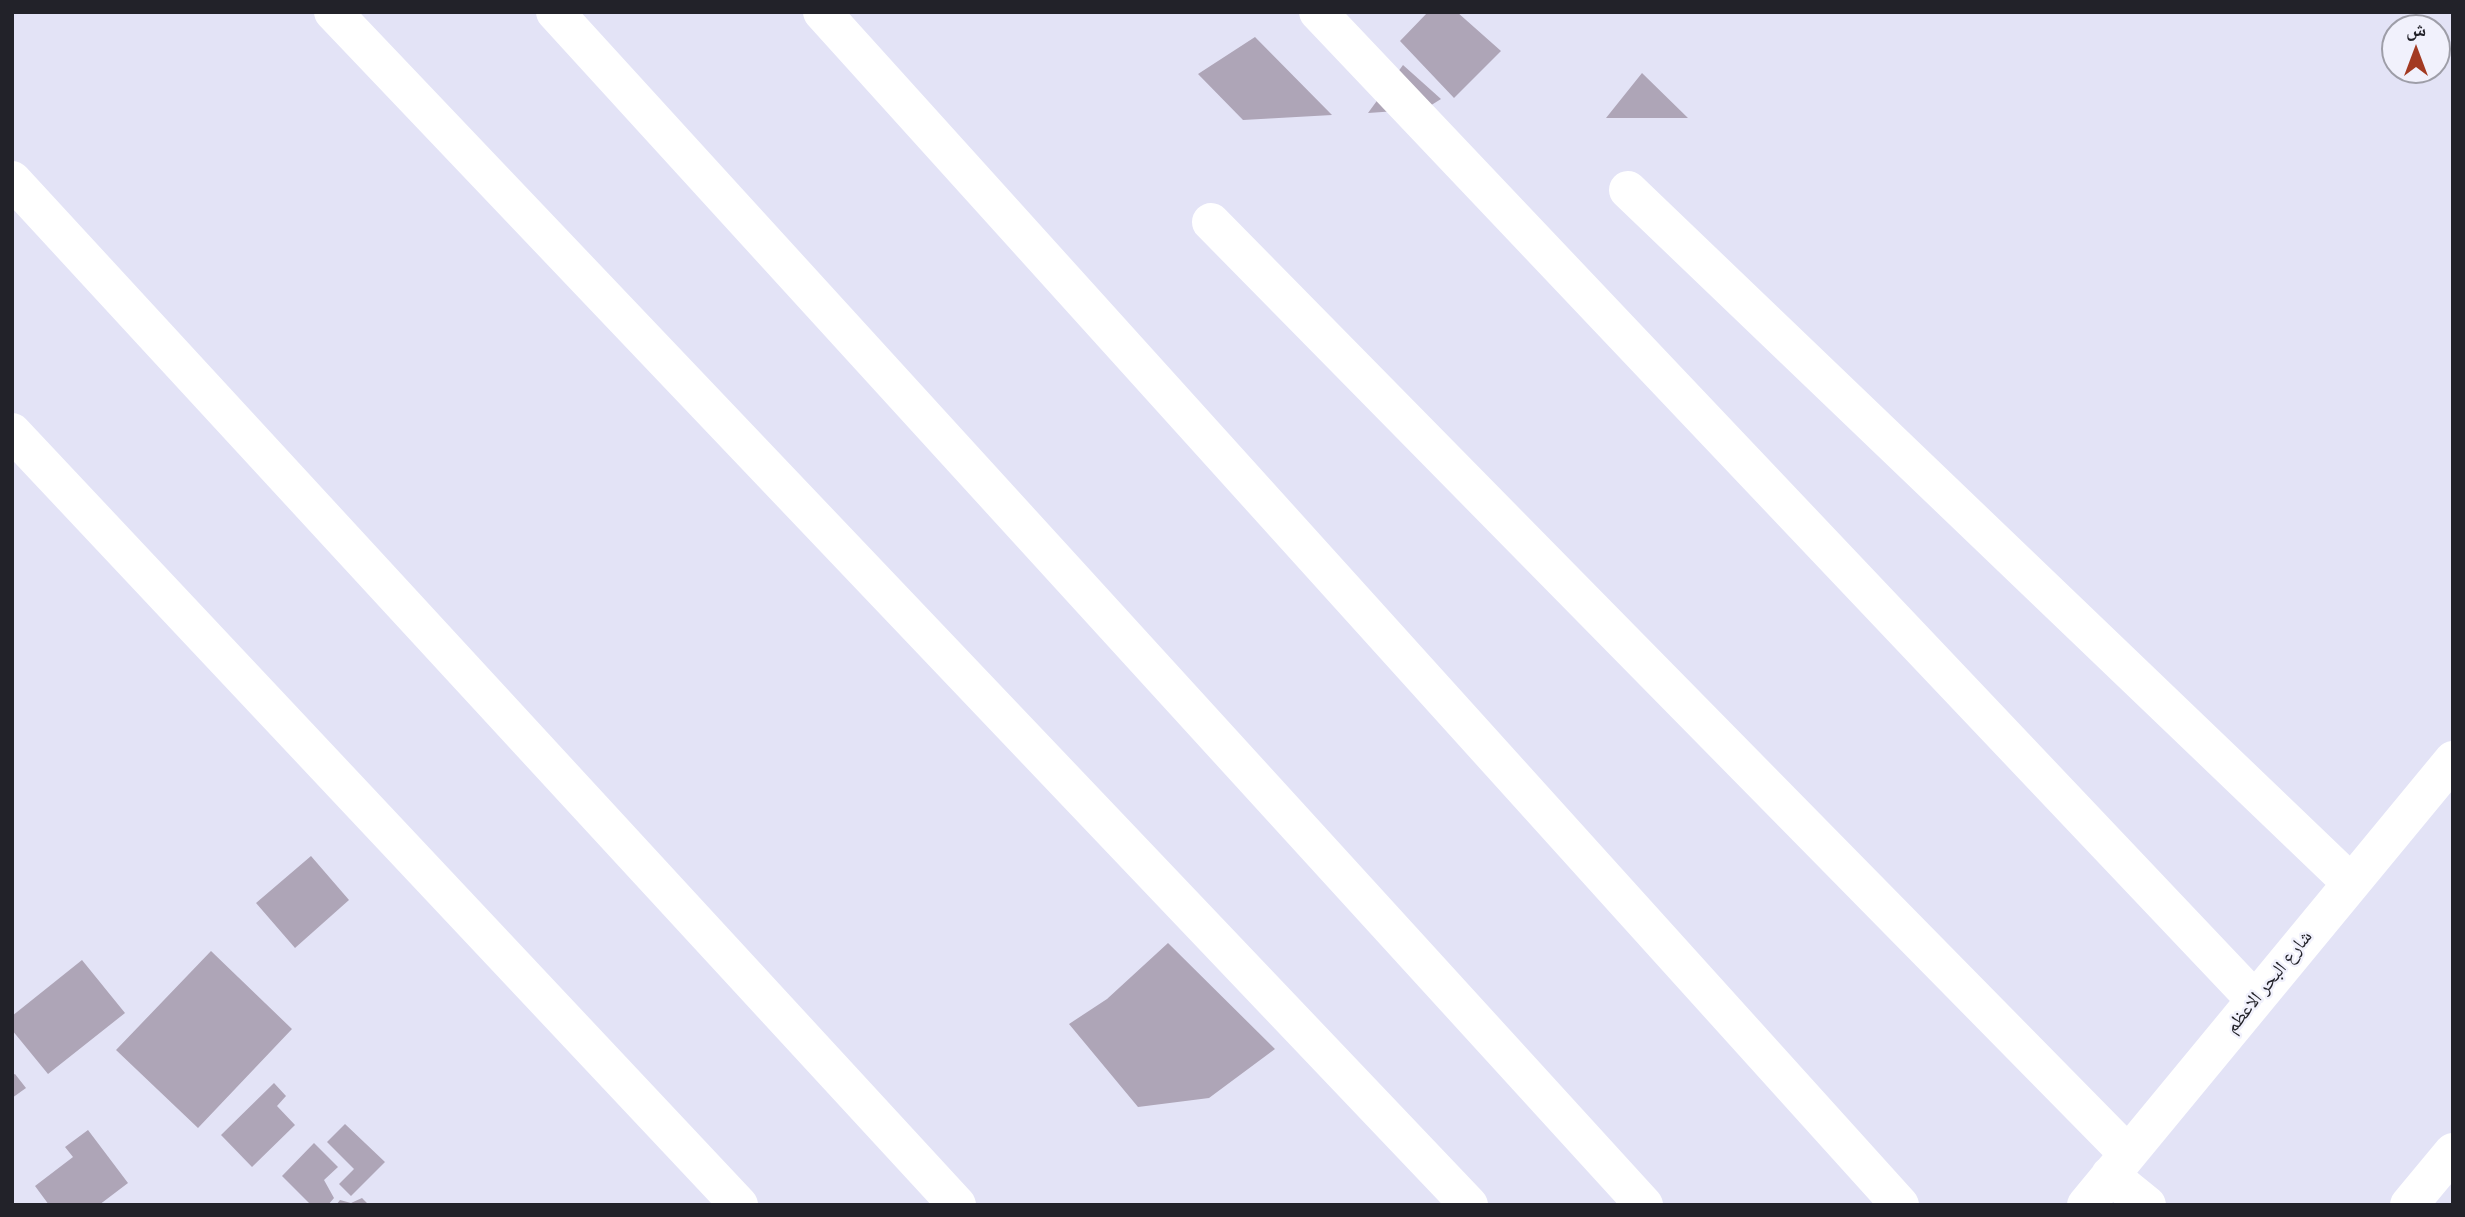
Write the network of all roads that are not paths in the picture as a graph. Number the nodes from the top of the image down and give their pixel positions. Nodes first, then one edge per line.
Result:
1 (333, 12) edge
2 (555, 12) edge
3 (822, 12) edge
4 (1318, 12) edge
5 (12, 180) edge
6 (1628, 190) dead end
7 (1211, 222) dead end
8 (12, 432) edge
9 (2453, 760) edge
10 (2351, 884) junction
11 (2255, 1000) junction
12 (2453, 1152) edge
13 (2119, 1165) junction
14 (739, 1205) edge
15 (957, 1205) edge
16 (1469, 1205) edge
17 (1644, 1205) edge
18 (1900, 1205) edge
19 (2086, 1205) edge
20 (2147, 1205) edge
21 (2409, 1205) edge

1 - 16 street
2 - 17 street
3 - 18 street
4 - 11 street
5 - 15 street
6 - 10 street
7 - 13 street
8 - 14 street
9 - 10 street, شارع البحر الاعظم
10 - 11 street, شارع البحر الاعظم
11 - 13 street, شارع البحر الاعظم
12 - 21 street
13 - 19 street, شارع البحر الاعظم
13 - 20 street

